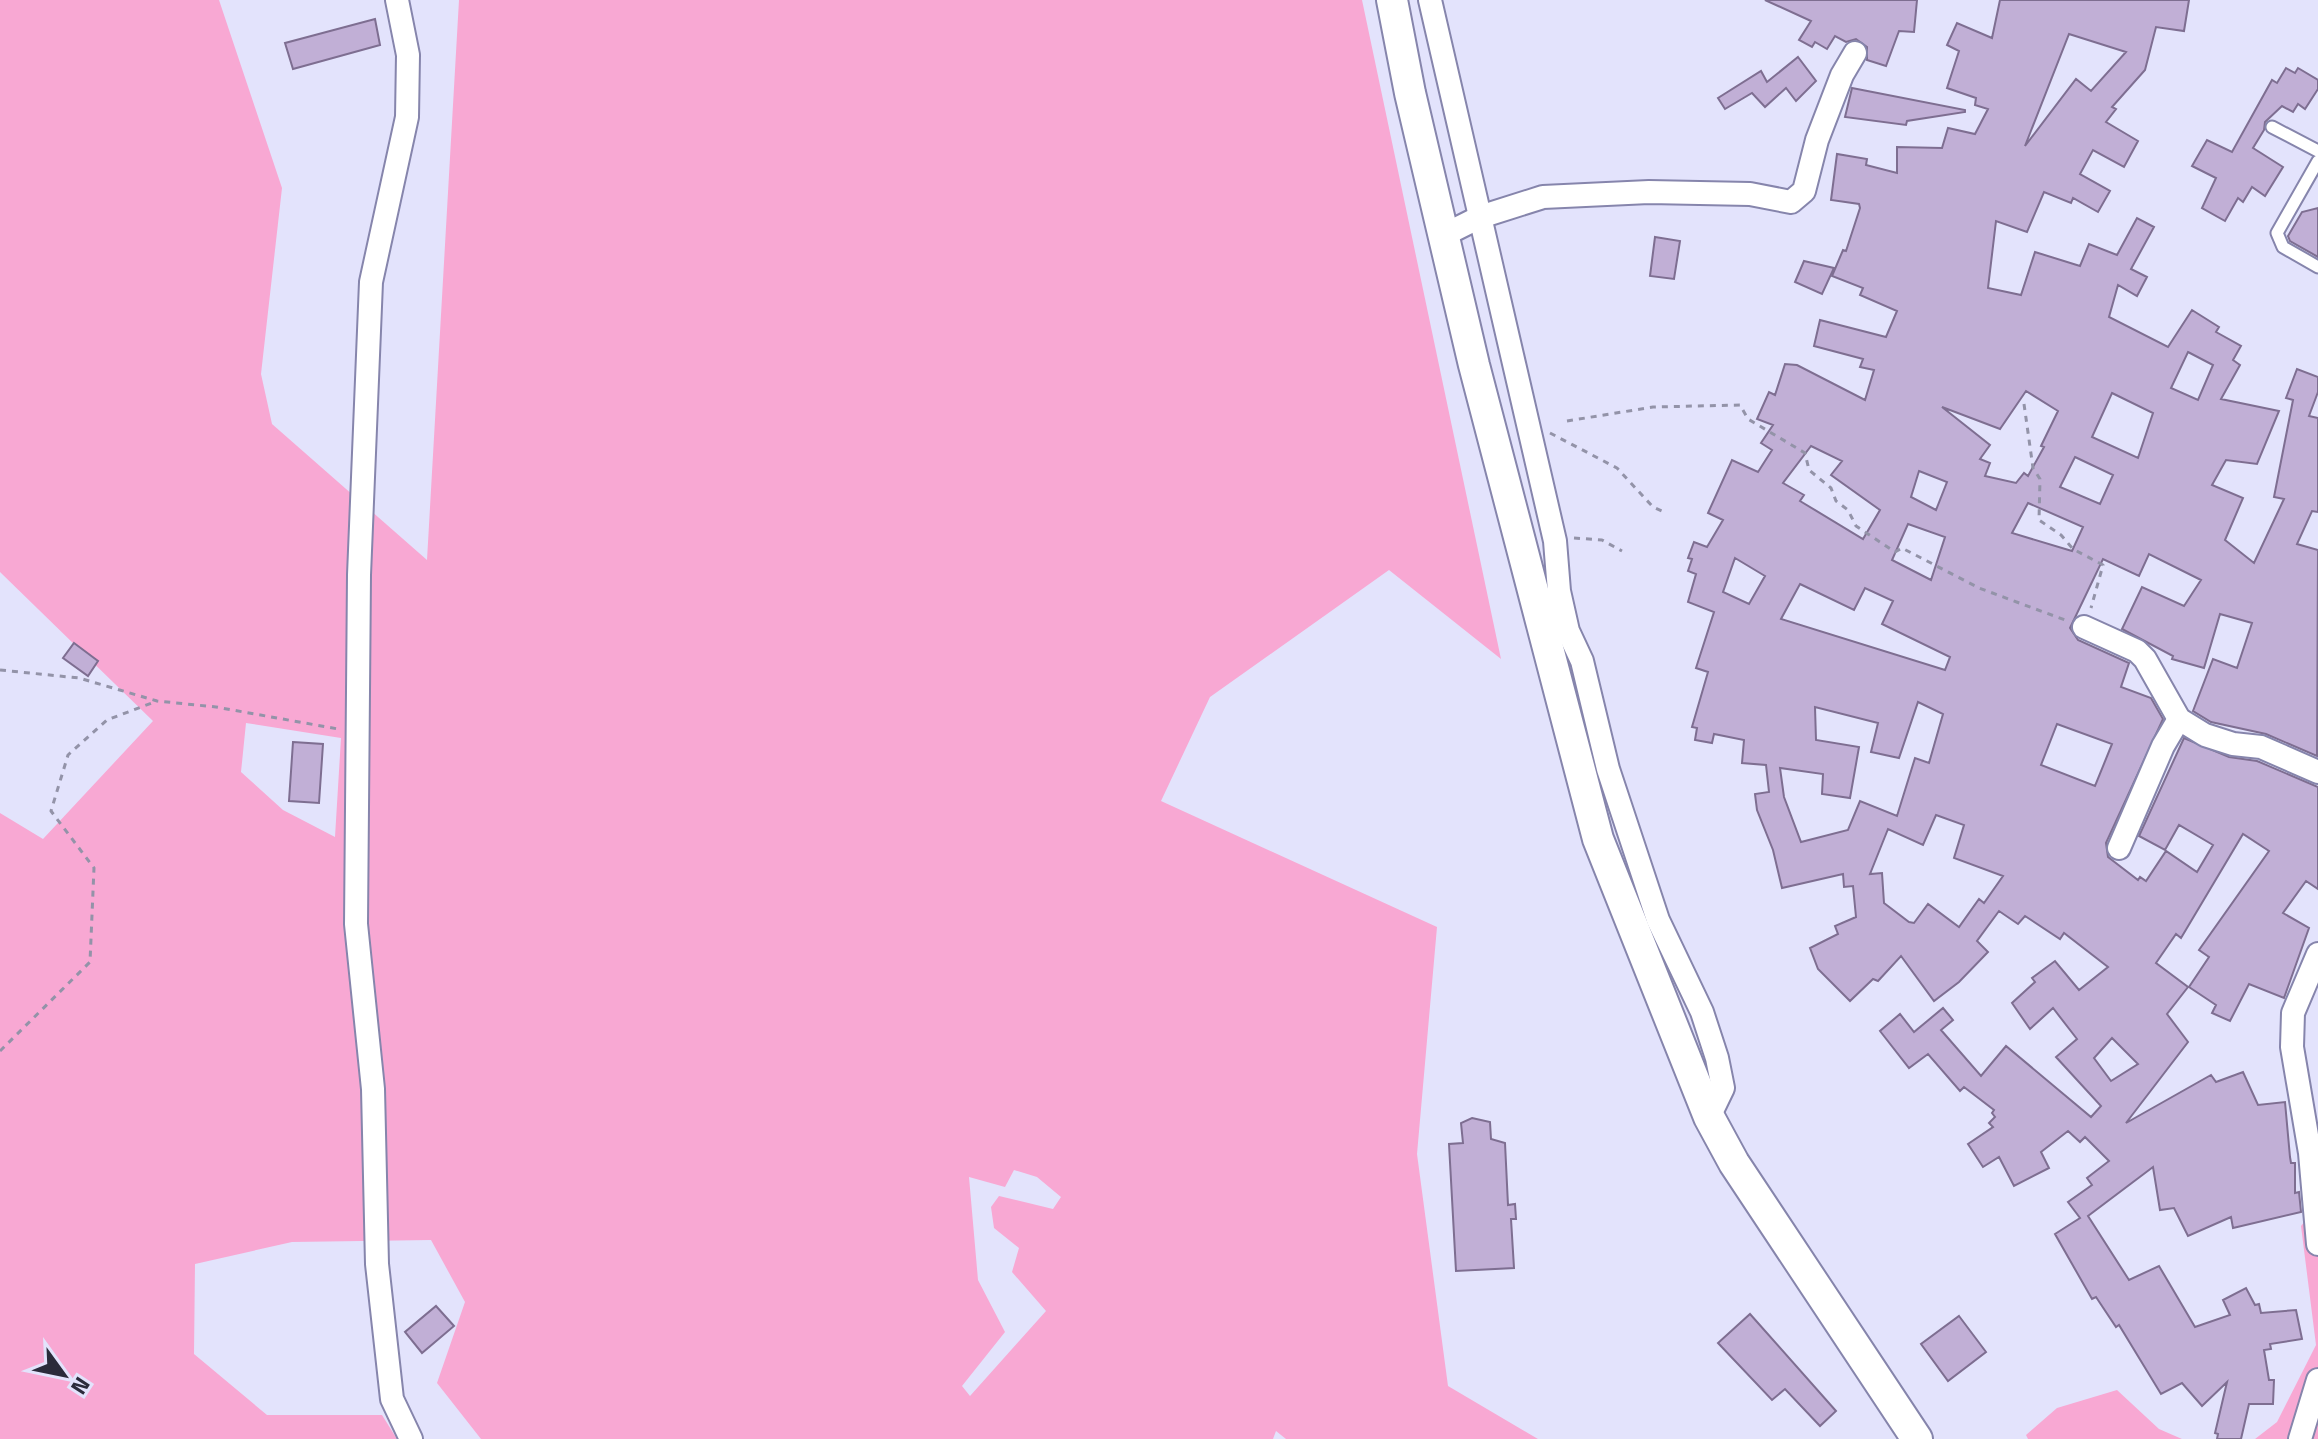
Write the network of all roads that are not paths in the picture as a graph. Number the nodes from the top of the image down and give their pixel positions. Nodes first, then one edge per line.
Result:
1 (397, 0) edge
2 (1392, 0) edge
3 (1430, 0) edge
4 (1855, 53) dead end
5 (2272, 127) dead end
6 (2318, 151) edge
7 (2318, 161) edge
8 (1480, 217) junction
9 (1442, 236) junction
10 (2318, 267) edge
11 (2084, 627) road end
12 (2179, 719) junction
13 (2318, 772) edge
14 (2119, 848) dead end
15 (2318, 954) edge
16 (1709, 1117) junction
17 (2318, 1244) edge
18 (2318, 1380) edge
19 (411, 1439) edge
20 (1917, 1439) edge
21 (2300, 1439) edge

1 - 19 street
2 - 9 main road
3 - 8 street
4 - 8 street
5 - 6 lane
7 - 10 lane
8 - 9 street
8 - 16 street
9 - 16 main road
11 - 12 street
12 - 13 street
12 - 14 street
15 - 17 street
16 - 20 main road
18 - 21 street

